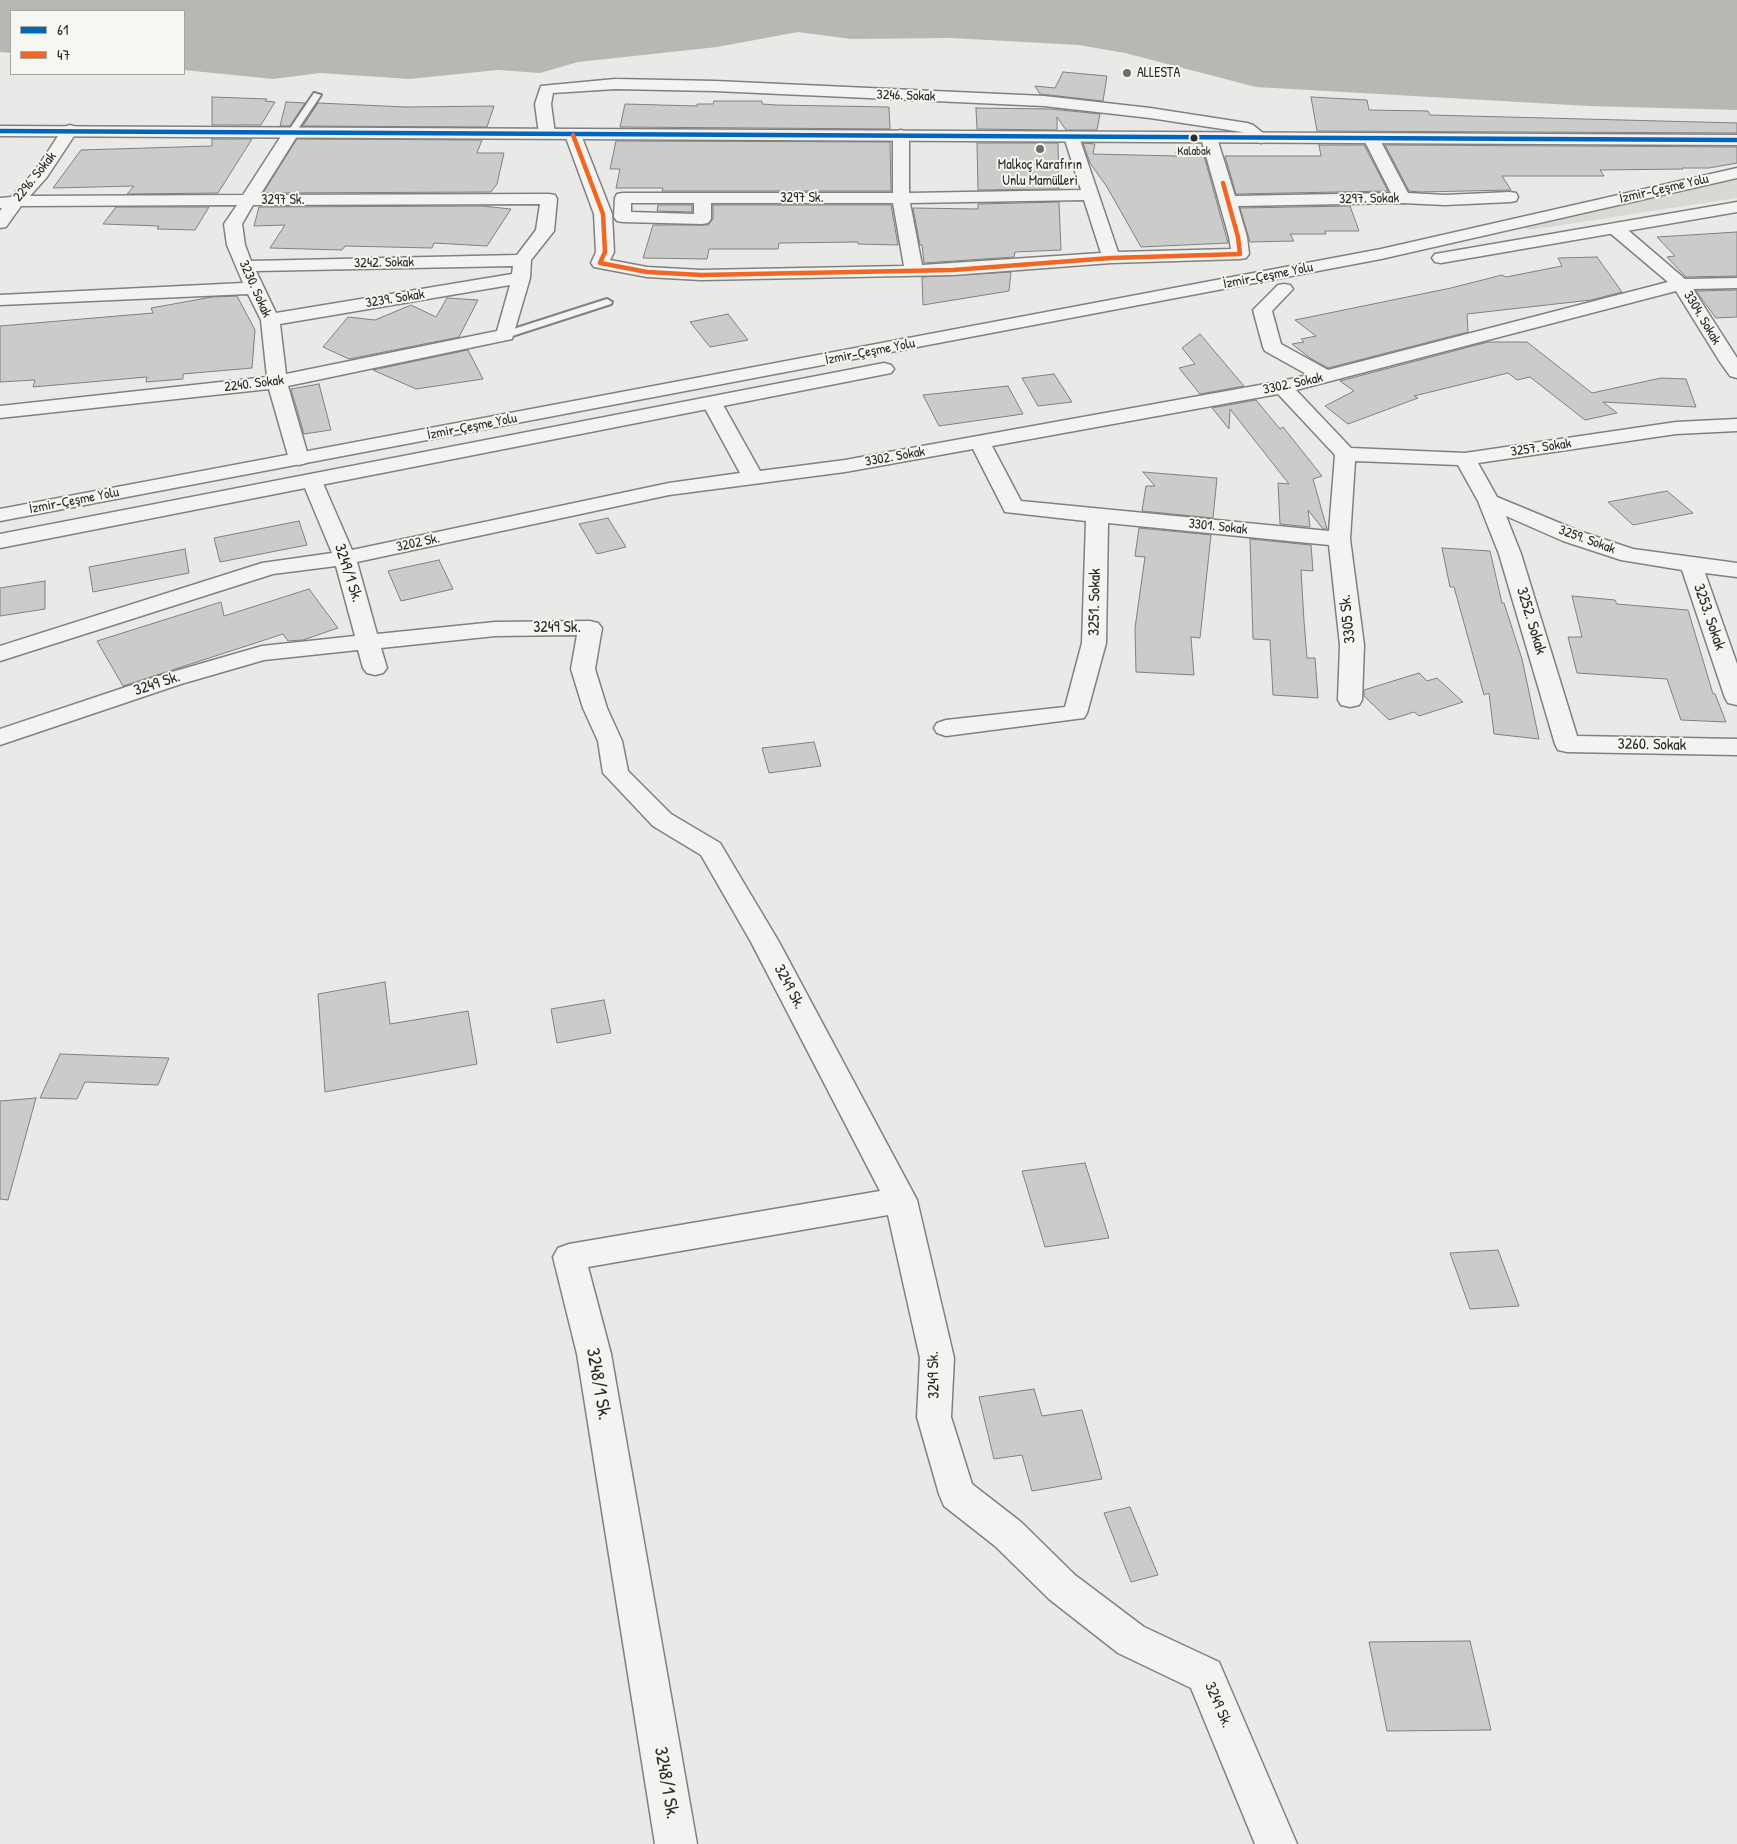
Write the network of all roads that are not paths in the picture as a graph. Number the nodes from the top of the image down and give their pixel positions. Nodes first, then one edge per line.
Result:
1 (317, 95) dead end
2 (70, 130) junction
3 (0, 131) edge
4 (292, 133) junction
5 (547, 134) junction
6 (573, 135) junction
7 (900, 135) junction
8 (1072, 137) junction
9 (1208, 138) junction
10 (1261, 138) junction
11 (1371, 138) junction
12 (1737, 140) edge
13 (1737, 173) edge
14 (1090, 196) junction
15 (1510, 197) dead end
16 (703, 198) dead end
17 (901, 198) junction
18 (1402, 198) junction
19 (248, 200) junction
20 (1228, 201) junction
21 (8, 202) edge
22 (1737, 207) edge
23 (0, 223) edge
24 (1616, 229) junction
25 (1111, 258) junction
26 (245, 266) junction
27 (522, 269) junction
28 (914, 270) junction
29 (1737, 283) edge
30 (1681, 284) junction
31 (254, 288) junction
32 (1284, 289) junction
33 (0, 300) edge
34 (607, 302) dead end
35 (270, 320) junction
36 (505, 335) junction
37 (1033, 339) dead end
38 (1734, 363) edge
39 (897, 366) dead end
40 (1327, 377) junction
41 (278, 382) junction
42 (1283, 387) junction
43 (712, 403) junction
44 (0, 412) edge
45 (1737, 425) edge
46 (980, 442) junction
47 (1345, 454) junction
48 (299, 459) junction
49 (1465, 459) junction
50 (845, 466) joint
51 (753, 478) junction
52 (312, 481) junction
53 (1488, 500) junction
54 (0, 515) edge
55 (1097, 516) junction
56 (1339, 539) junction
57 (0, 541) edge
58 (345, 558) junction
59 (1691, 565) junction
60 (1737, 570) edge
61 (368, 641) junction
62 (0, 654) edge
63 (375, 668) dead end
64 (1737, 698) edge
65 (1350, 700) dead end
66 (946, 728) dead end
67 (0, 737) edge
68 (1567, 744) joint
69 (1737, 747) edge
70 (901, 1200) junction
71 (676, 1844) edge
72 (1276, 1844) edge

1 - 4 lane
2 - 3 main road
2 - 4 main road
2 - 21 main road, 2296. Sokak
4 - 5 main road
4 - 19 main road, 3230. Sokak
5 - 6 main road
5 - 10 main road, 3246. Sokak
6 - 7 main road
6 - 28 main road
7 - 8 main road
7 - 17 main road
8 - 9 main road
8 - 14 main road
9 - 10 main road
9 - 20 main road
10 - 11 main road
11 - 12 main road
11 - 18 main road
13 - 48 main road, İzmir-Çeşme Yolu
14 - 17 main road, 3297 Sk.
14 - 25 main road
15 - 18 main road, 3297. Sokak
16 - 17 main road, 3297 Sk.
17 - 28 main road
18 - 20 main road, 3297. Sokak
19 - 21 main road, 3297 Sk.
19 - 26 main road, 3230. Sokak
19 - 27 main road, 3297 Sk.
20 - 25 main road
21 - 23 main road, 2296. Sokak
22 - 24 main road, İzmir-Çeşme Yolu
24 - 30 main road, 3304. Sokak
24 - 32 main road, İzmir-Çeşme Yolu
25 - 28 main road
26 - 27 main road, 3242. Sokak
26 - 31 main road, 3230. Sokak
27 - 35 main road, 3239. Sokak
27 - 36 main road
29 - 30 main road, 3302. Sokak
30 - 38 main road, 3304. Sokak
30 - 40 main road, 3302. Sokak
31 - 33 main road
31 - 35 main road, 3230. Sokak
32 - 37 main road, İzmir-Çeşme Yolu
32 - 40 main road
34 - 36 lane
35 - 41 main road, 3230. Sokak
36 - 41 main road, 2240. Sokak
39 - 43 main road, İzmir-Çeşme Yolu
40 - 42 main road, 3302. Sokak
41 - 44 main road, 2240. Sokak
41 - 48 main road, 3230. Sokak
42 - 46 main road, 3302. Sokak
42 - 47 main road
43 - 51 main road
43 - 52 main road, İzmir-Çeşme Yolu
45 - 49 main road, 3257. Sokak
46 - 50 main road, 3302. Sokak
46 - 55 main road
47 - 49 main road, 3257. Sokak
47 - 56 main road, 3305 Sk.
48 - 54 main road, İzmir-Çeşme Yolu
49 - 53 main road
50 - 51 main road, 3202 Sk.
51 - 58 main road, 3202 Sk.
52 - 57 main road, İzmir-Çeşme Yolu
52 - 58 main road, 3249/1 Sk.
53 - 59 main road, 3259. Sokak
53 - 68 main road, 3252. Sokak
55 - 56 main road, 3301. Sokak
55 - 66 main road, 3251. Sokak
56 - 65 main road, 3305 Sk.
58 - 61 main road, 3249/1 Sk.
58 - 62 main road, 3202 Sk.
59 - 60 main road, 3259. Sokak
59 - 64 main road, 3253. Sokak
61 - 63 main road, 3249/1 Sk.
61 - 67 main road, 3249 Sk.
61 - 70 main road, 3249 Sk.
68 - 69 main road, 3260. Sokak
70 - 71 main road, 3248/1 Sk.
70 - 72 main road, 3249 Sk.

